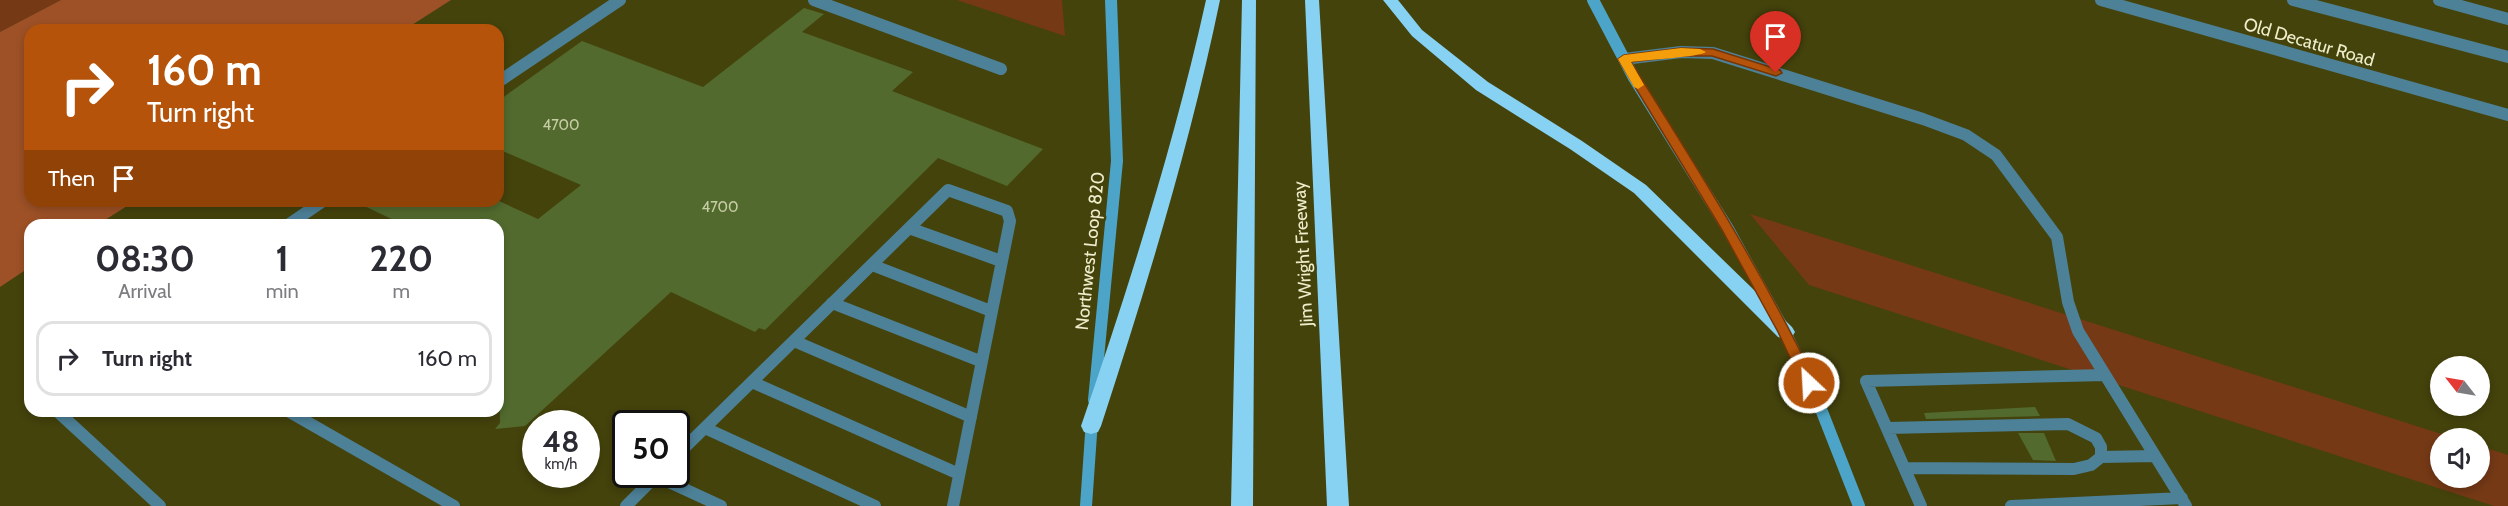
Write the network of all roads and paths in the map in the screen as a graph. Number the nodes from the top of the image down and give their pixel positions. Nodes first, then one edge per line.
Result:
1 (620, 0) edge
2 (814, 0) edge
3 (1111, 0) edge
4 (1214, 0) edge
5 (1249, 0) edge
6 (1312, 0) edge
7 (1390, 0) edge
8 (1593, 0) edge
9 (2101, 0) edge
10 (2293, 0) edge
11 (2439, 0) edge
12 (2508, 18) edge
13 (2508, 57) edge
14 (1624, 59) junction
15 (1001, 69) dead end
16 (504, 78) edge
17 (2508, 115) edge
18 (314, 207) edge
19 (297, 219) edge
20 (909, 228) junction
21 (1001, 261) junction
22 (872, 265) junction
23 (832, 303) junction
24 (991, 310) junction
25 (1785, 332) junction
26 (794, 341) junction
27 (980, 361) junction
28 (2105, 375) junction
29 (752, 382) junction
30 (64, 417) edge
31 (298, 417) edge
32 (970, 417) junction
33 (1091, 426) junction
34 (705, 428) junction
35 (1887, 428) junction
36 (690, 442) edge
37 (2155, 456) junction
38 (2101, 457) junction
39 (1905, 468) junction
40 (959, 474) junction
41 (644, 488) edge
42 (684, 488) edge
43 (2184, 502) edge
44 (160, 506) edge
45 (454, 506) edge
46 (626, 506) edge
47 (721, 506) edge
48 (875, 506) edge
49 (953, 506) edge
50 (1086, 506) edge
51 (1242, 506) edge
52 (1338, 506) edge
53 (1859, 506) edge
54 (1921, 506) edge
55 (2011, 506) edge

1 - 16 street
2 - 15 street
3 - 33 main road, Northwest Loop 820
4 - 33 highway
5 - 51 highway
6 - 52 highway, Jim Wright Freeway
7 - 25 highway
8 - 14 main road
9 - 17 street, Old Decatur Road
10 - 13 street
11 - 12 street
14 - 25 main road
14 - 28 street
18 - 19 street
20 - 21 street
20 - 21 street
20 - 22 street
21 - 24 street
22 - 23 street
22 - 24 street
23 - 26 street
23 - 27 street
24 - 27 street
25 - 53 main road
26 - 29 street
26 - 32 street
27 - 32 street
28 - 35 street
28 - 37 street
29 - 34 street
29 - 40 street
30 - 44 street
31 - 45 street
32 - 40 street
33 - 50 main road, Northwest Loop 820
34 - 36 street
34 - 48 street
35 - 38 street
35 - 39 street
37 - 38 street
37 - 43 street
38 - 39 street
39 - 54 street
40 - 49 street
41 - 46 street
42 - 47 street
43 - 55 street

